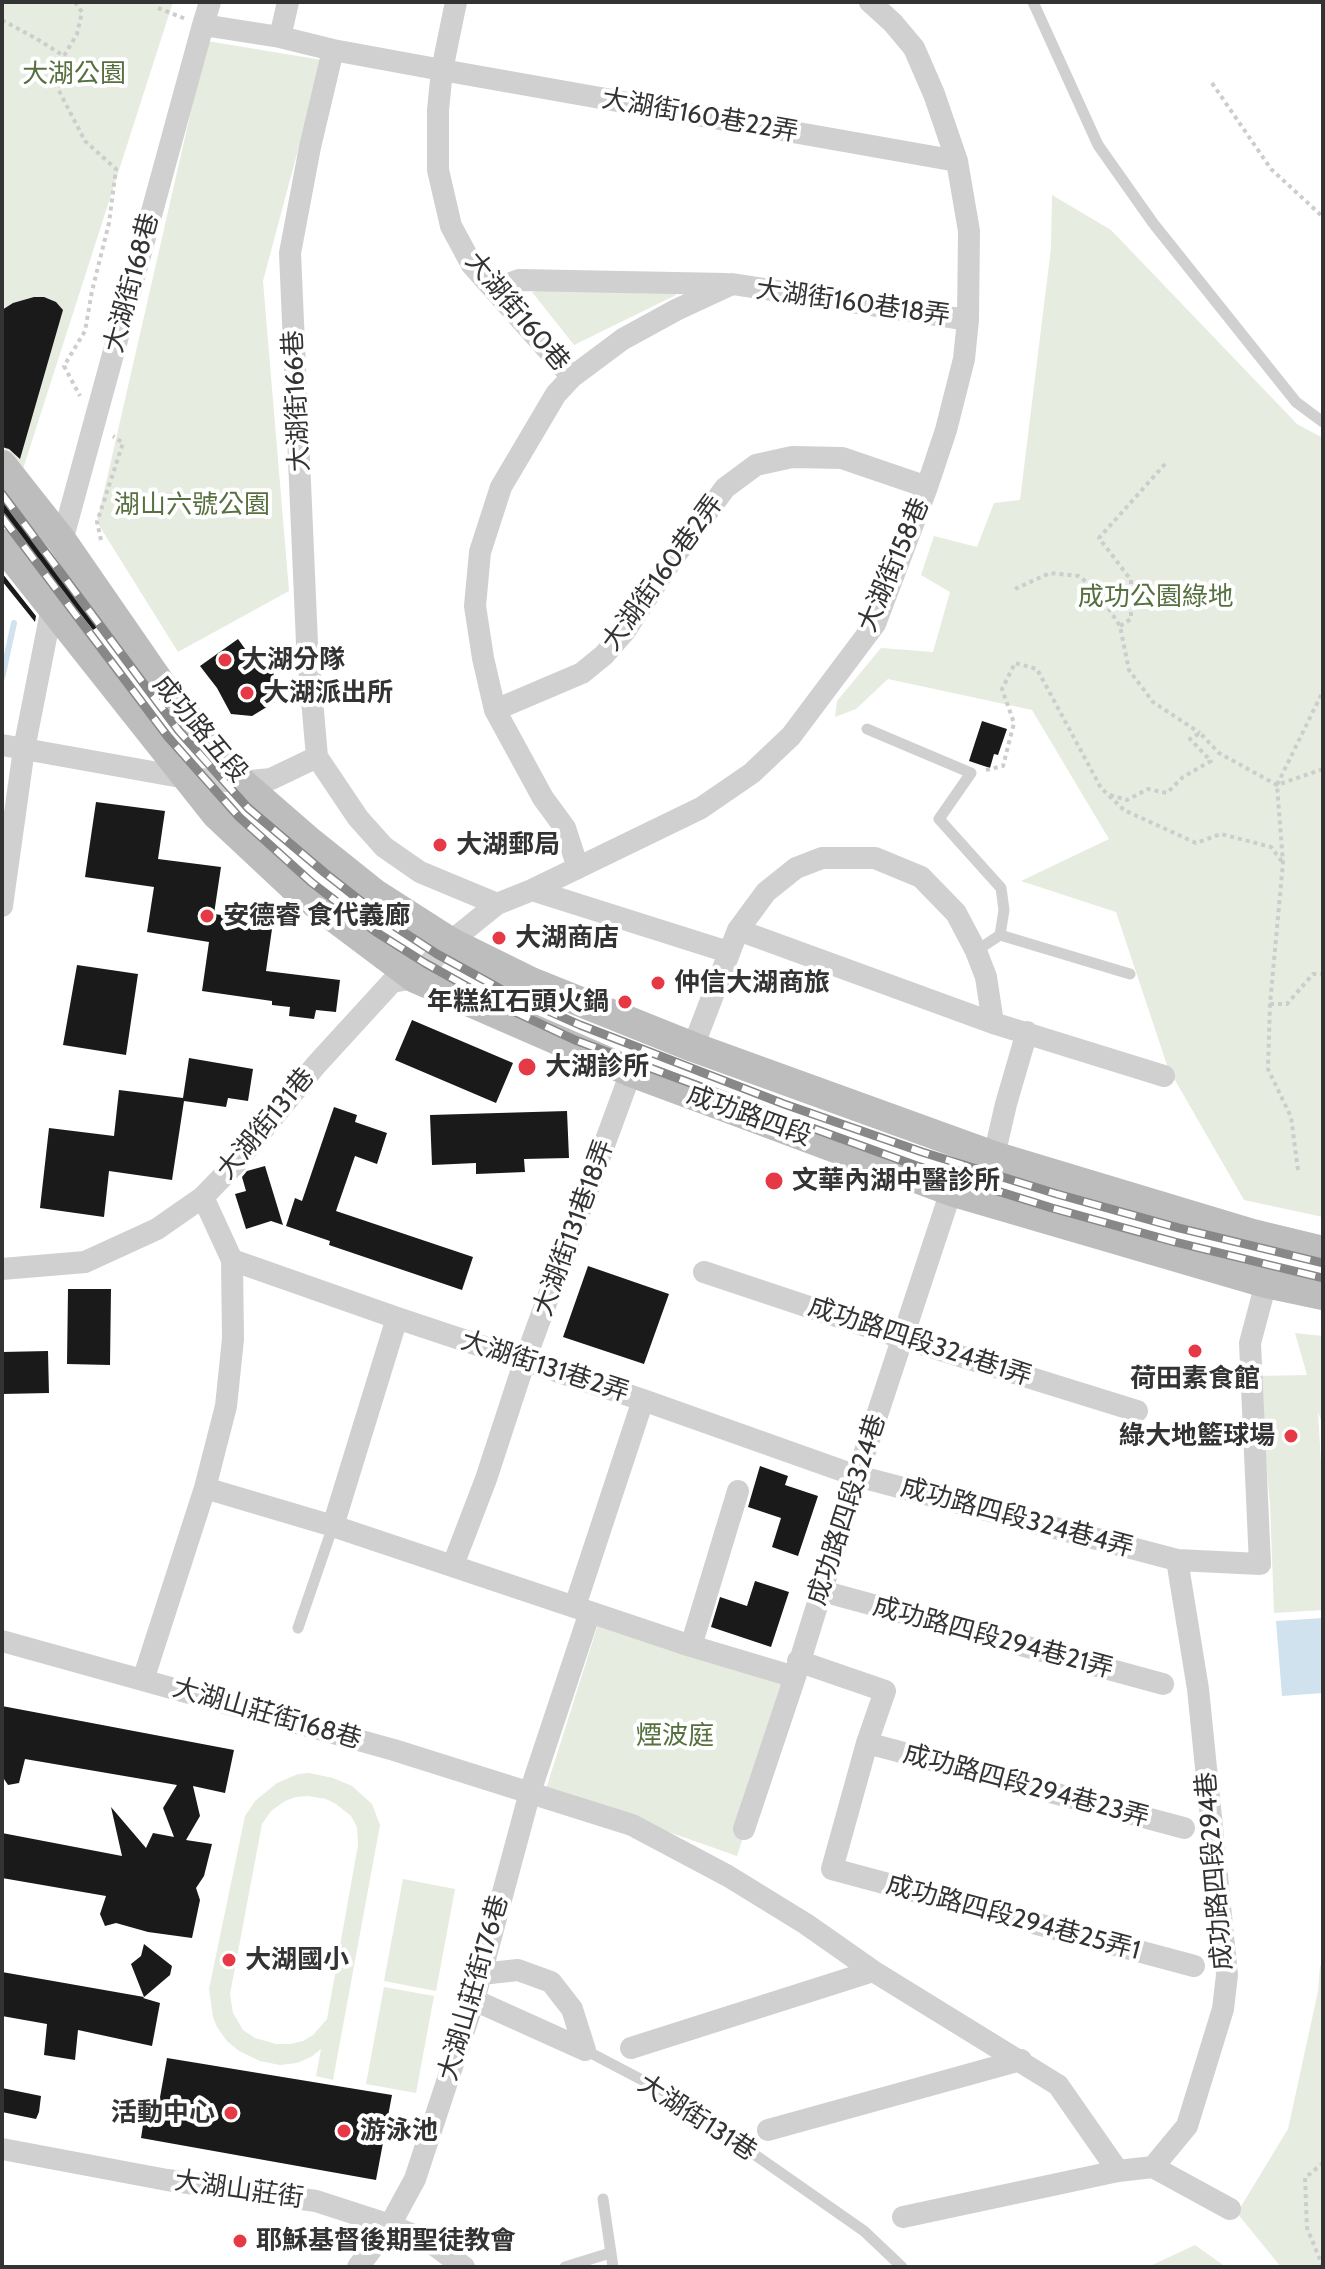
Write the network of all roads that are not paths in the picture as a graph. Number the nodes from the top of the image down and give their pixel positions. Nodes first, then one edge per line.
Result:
1 (210, 2) edge
2 (288, 2) edge
3 (456, 2) edge
4 (870, 2) edge
5 (1033, 2) edge
6 (203, 25) junction
7 (280, 37) junction
8 (333, 50) junction
9 (442, 70) junction
10 (957, 161) junction
11 (732, 284) junction
12 (495, 289) junction
13 (968, 320) junction
14 (572, 377) junction
15 (1323, 422) edge
16 (2, 465) edge
17 (927, 487) junction
18 (62, 541) junction
19 (2, 544) edge
20 (52, 607) junction
21 (495, 710) junction
22 (867, 729) dead end
23 (13, 747) edge
24 (317, 757) junction
25 (186, 778) junction
26 (241, 782) junction
27 (578, 868) junction
28 (532, 890) junction
29 (497, 904) junction
30 (2, 906) edge
31 (738, 930) junction
32 (1000, 935) junction
33 (450, 942) junction
34 (976, 951) junction
35 (728, 952) junction
36 (1130, 974) dead end
37 (415, 978) junction
38 (993, 1023) junction
39 (1027, 1032) junction
40 (693, 1047) junction
41 (631, 1072) junction
42 (1164, 1076) dead end
43 (994, 1156) junction
44 (951, 1191) junction
45 (203, 1197) junction
46 (1323, 1251) edge
47 (232, 1260) junction
48 (2, 1269) edge
49 (704, 1272) dead end
50 (1266, 1283) junction
51 (1323, 1295) edge
52 (397, 1318) junction
53 (902, 1338) junction
54 (525, 1360) junction
55 (643, 1400) junction
56 (1137, 1411) dead end
57 (857, 1476) junction
58 (205, 1488) junction
59 (738, 1491) dead end
60 (333, 1526) junction
61 (1177, 1560) junction
62 (453, 1565) junction
63 (822, 1591) junction
64 (583, 1609) junction
65 (298, 1628) dead end
66 (2, 1641) edge
67 (691, 1646) junction
68 (797, 1669) junction
69 (143, 1680) junction
70 (1163, 1684) dead end
71 (867, 1743) junction
72 (530, 1792) junction
73 (1184, 1828) dead end
74 (744, 1829) dead end
75 (1194, 1966) dead end
76 (873, 1971) junction
77 (481, 1974) junction
78 (474, 2000) junction
79 (631, 2048) dead end
80 (585, 2050) junction
81 (1021, 2060) junction
82 (768, 2130) dead end
83 (2, 2149) edge
84 (1153, 2167) junction
85 (1118, 2171) junction
86 (603, 2199) dead end
87 (1230, 2209) dead end
88 (903, 2217) dead end
89 (390, 2225) junction
90 (610, 2253) junction
91 (358, 2267) edge
92 (464, 2267) edge
93 (565, 2267) edge
94 (613, 2267) edge
95 (902, 2267) edge

1 - 6 street, 大湖街168巷
2 - 7 street
3 - 9 street, 大湖街160巷
4 - 10 street, 大湖街158巷
5 - 15 lane
6 - 7 street, 大湖街160巷22弄
6 - 18 street, 大湖街168巷
7 - 8 street, 大湖街160巷22弄
8 - 9 street, 大湖街160巷22弄
8 - 24 street, 大湖街166巷
9 - 10 street, 大湖街160巷22弄
9 - 12 street, 大湖街160巷
10 - 13 street, 大湖街158巷
11 - 12 street
11 - 13 street, 大湖街160巷18弄
11 - 14 street, 大湖街160巷18弄
12 - 14 street, 大湖街160巷
13 - 17 street, 大湖街158巷
14 - 21 street, 大湖街160巷
16 - 18 main road, 成功路五段
17 - 21 street, 大湖街160巷2弄
17 - 27 street, 大湖街158巷
18 - 26 main road, 成功路五段
19 - 20 main road, 成功路五段
20 - 23 street
20 - 25 main road, 成功路五段
21 - 27 street, 大湖街160巷
22 - 32 lane
23 - 25 street
23 - 30 street
24 - 26 street
24 - 29 street
25 - 26 street
25 - 37 main road, 成功路五段
26 - 33 main road, 成功路五段
27 - 28 street, 大湖街158巷
28 - 29 street, 大湖街158巷
28 - 35 street
29 - 33 street, 大湖街158巷
31 - 34 street
31 - 35 street
31 - 38 street
32 - 34 lane
32 - 36 lane
33 - 37 street, 大湖街131巷
33 - 40 main road, 成功路四段
34 - 38 street
35 - 40 street
37 - 41 main road, 成功路四段
37 - 45 street, 大湖街131巷
38 - 39 street
39 - 42 street
39 - 43 street
40 - 43 main road, 成功路四段
41 - 44 main road, 成功路四段
41 - 54 street, 大湖街131巷18弄
43 - 44 street
43 - 46 main road, 成功路四段
44 - 50 main road, 成功路四段
44 - 53 street, 成功路四段324巷
45 - 47 street, 大湖街131巷
45 - 48 street
47 - 52 street, 大湖街131巷2弄
47 - 58 street, 大湖街131巷
49 - 53 street, 成功路四段324巷1弄
50 - 51 main road, 成功路四段
50 - 61 street
52 - 54 street, 大湖街131巷2弄
52 - 60 street
53 - 56 street, 成功路四段324巷1弄
53 - 57 street, 成功路四段324巷
54 - 55 street, 大湖街131巷2弄
54 - 62 street, 大湖街131巷18弄
55 - 57 street, 大湖街131巷2弄
55 - 64 street
57 - 61 street, 成功路四段324巷4弄
57 - 63 street, 成功路四段324巷
58 - 60 street
58 - 69 street, 大湖街131巷
59 - 67 street
60 - 62 street
60 - 65 lane
61 - 84 street, 成功路四段294巷
62 - 64 street
63 - 68 street, 成功路四段324巷
63 - 70 street, 成功路四段294巷21弄
64 - 67 street
64 - 72 street
66 - 69 street, 大湖山莊街168巷
67 - 68 street
68 - 71 street
68 - 74 street, 成功路四段324巷
69 - 72 street, 大湖山莊街168巷
71 - 73 street, 成功路四段294巷23弄
71 - 75 street, 成功路四段294巷25弄1
72 - 76 street
72 - 77 street, 大湖山莊街176巷
76 - 79 street
76 - 81 street
77 - 78 street, 大湖山莊街176巷
77 - 80 street
78 - 80 street, 大湖街131巷
78 - 89 street, 大湖山莊街176巷
80 - 95 lane, 大湖街131巷
81 - 82 street
81 - 85 street
83 - 89 street, 大湖山莊街
84 - 85 street
84 - 87 street
85 - 88 street
86 - 90 lane
89 - 91 street, 大湖山莊街176巷
89 - 92 street, 大湖山莊街
90 - 93 lane
90 - 94 lane

